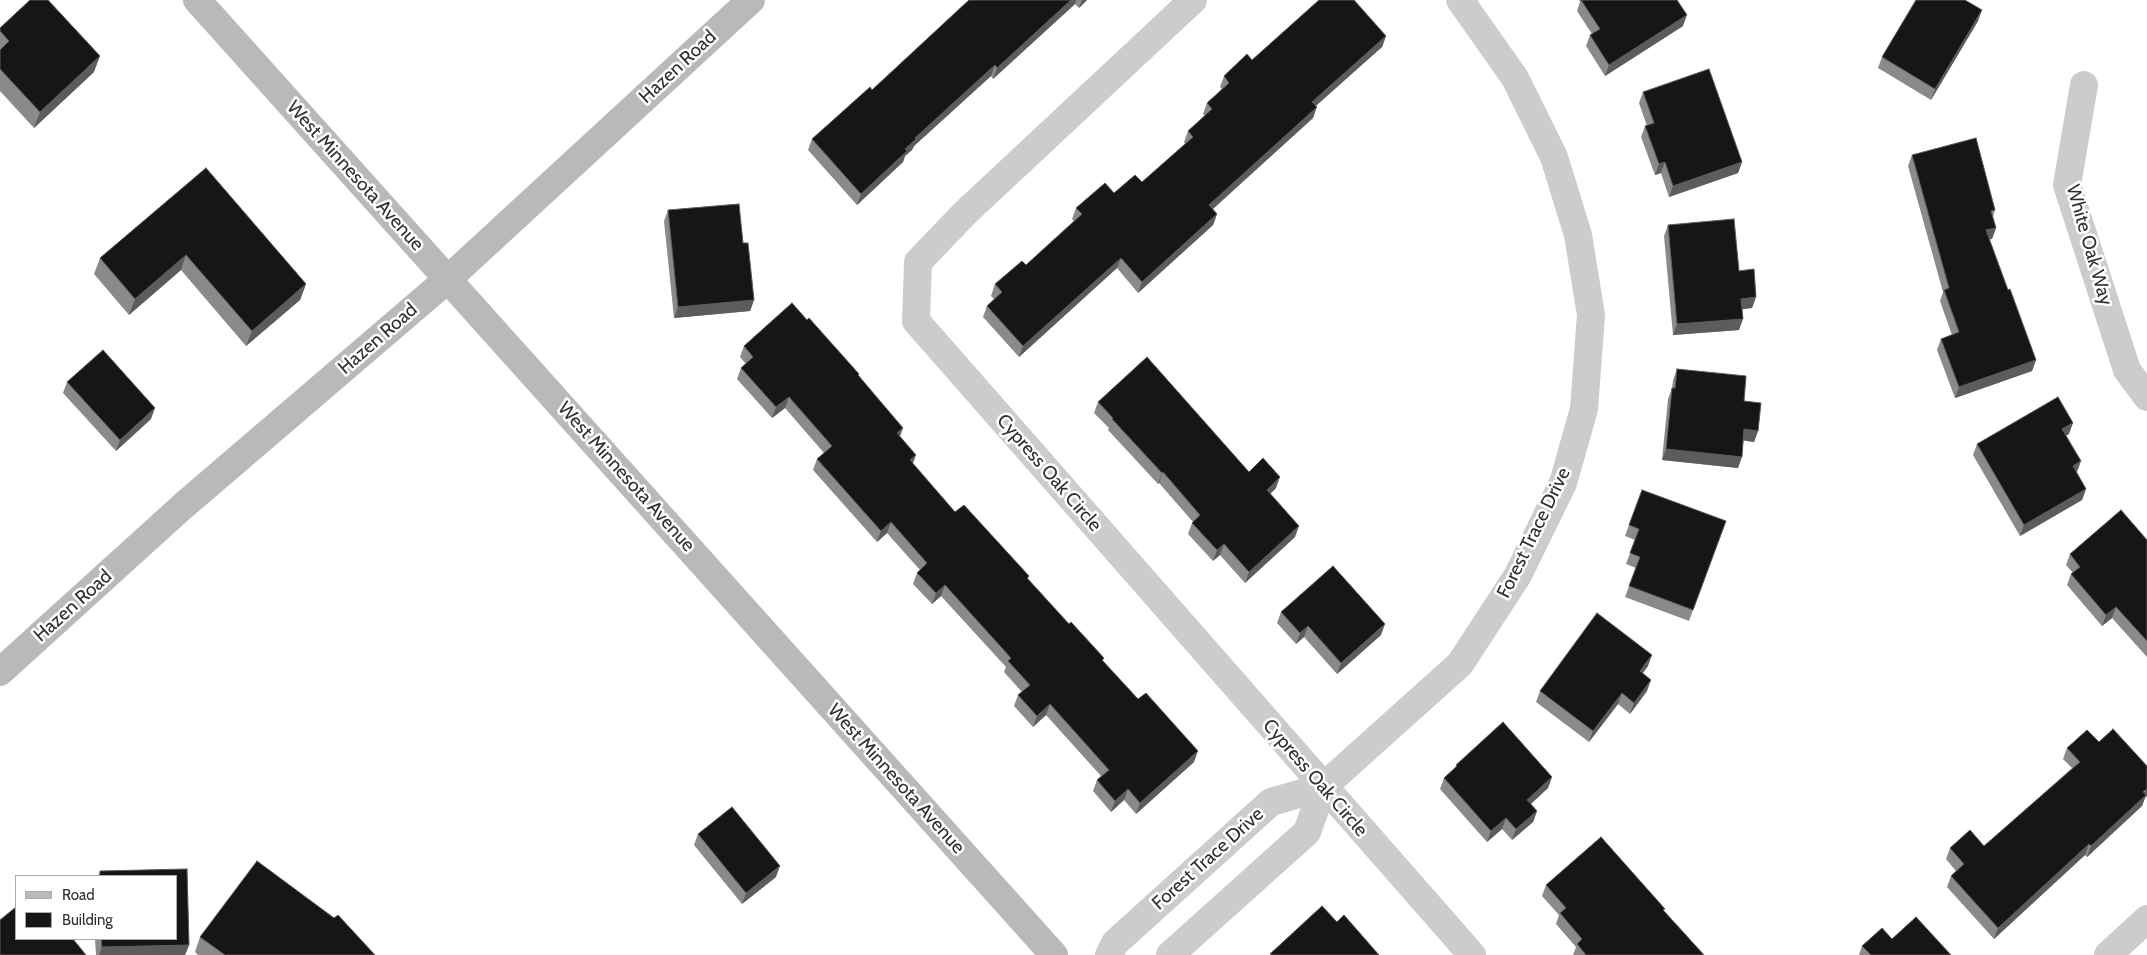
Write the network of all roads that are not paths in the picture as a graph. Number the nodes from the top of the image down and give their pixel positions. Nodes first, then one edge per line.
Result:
1 (197, 0) edge
2 (751, 0) edge
3 (1193, 0) edge
4 (1460, 0) edge
5 (2084, 85) dead end
6 (448, 279) junction
7 (2147, 396) edge
8 (0, 672) edge
9 (1323, 787) junction
10 (2147, 919) edge
11 (1054, 955) edge
12 (1108, 955) edge
13 (1170, 955) edge
14 (1472, 955) edge
15 (2108, 955) edge

1 - 6 street, West Minnesota Avenue
2 - 6 street, Hazen Road
3 - 9 street, Cypress Oak Circle
4 - 9 street, Forest Trace Drive
5 - 7 street, White Oak Way
6 - 8 street, Hazen Road
6 - 11 street, West Minnesota Avenue
9 - 12 street, Forest Trace Drive
9 - 13 street, Forest Trace Drive
9 - 14 street, Cypress Oak Circle
10 - 15 street

